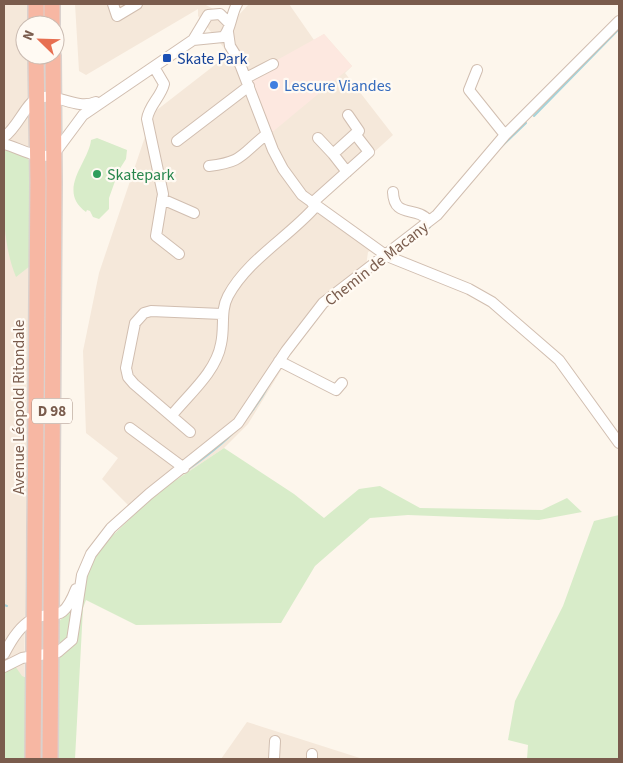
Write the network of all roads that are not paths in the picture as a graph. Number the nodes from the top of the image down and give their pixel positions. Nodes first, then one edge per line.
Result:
1 (113, 4) edge
2 (137, 4) edge
3 (208, 4) edge
4 (236, 4) edge
5 (219, 13) junction
6 (619, 21) edge
7 (204, 22) junction
8 (228, 28) junction
9 (213, 39) junction
10 (193, 40) junction
11 (230, 46) junction
12 (273, 64) dead end
13 (36, 65) edge
14 (53, 65) edge
15 (154, 67) junction
16 (476, 70) dead end
17 (247, 82) junction
18 (53, 97) junction
19 (36, 99) junction
20 (104, 99) junction
21 (348, 115) dead end
22 (267, 134) junction
23 (355, 134) junction
24 (505, 135) junction
25 (4, 138) edge
26 (318, 138) dead end
27 (177, 140) dead end
28 (4, 144) edge
29 (54, 154) junction
30 (333, 154) junction
31 (37, 156) junction
32 (209, 166) dead end
33 (347, 172) junction
34 (394, 192) dead end
35 (162, 199) junction
36 (314, 204) junction
37 (194, 213) dead end
38 (429, 221) junction
39 (179, 254) dead end
40 (387, 256) junction
41 (222, 314) junction
42 (279, 361) junction
43 (342, 383) dead end
44 (172, 415) junction
45 (130, 428) dead end
46 (190, 432) dead end
47 (619, 443) edge
48 (184, 468) junction
49 (82, 575) junction
50 (50, 616) junction
51 (34, 619) junction
52 (4, 654) edge
53 (51, 655) junction
54 (34, 657) junction
55 (4, 667) edge
56 (275, 741) dead end
57 (33, 759) edge
58 (50, 759) edge
59 (274, 759) edge

1 - 2 street
3 - 5 street
3 - 7 street
4 - 5 street
4 - 8 street
5 - 7 street
5 - 8 street
6 - 24 street, Chemin de Macany
7 - 9 street
7 - 10 street
8 - 9 street
8 - 11 street
9 - 10 street
9 - 11 street
10 - 15 street
11 - 17 street
12 - 17 street
13 - 19 highway, Avenue Léopold Ritondale / D 98
14 - 18 highway, Avenue Léopold Ritondale / D 98
15 - 20 street
15 - 35 street
16 - 24 street
17 - 22 street
17 - 27 street
18 - 19 street
18 - 20 street
18 - 29 highway, Avenue Léopold Ritondale / D 98
19 - 25 street
19 - 31 highway, Avenue Léopold Ritondale / D 98
20 - 29 street
21 - 23 street
22 - 32 street
22 - 36 street
23 - 30 street
23 - 33 street
24 - 38 street, Chemin de Macany
26 - 30 street
28 - 31 street
29 - 31 street
29 - 50 highway, Avenue Léopold Ritondale / D 98
30 - 33 street
31 - 51 highway, Avenue Léopold Ritondale / D 98
33 - 36 street
34 - 38 street
35 - 37 street
35 - 39 street
36 - 40 street
36 - 41 street
38 - 40 street, Chemin de Macany
40 - 42 street, Chemin de Macany
40 - 47 street
41 - 44 street
41 - 44 street
42 - 43 street
42 - 48 street, Chemin de Macany
44 - 46 street
45 - 48 street
48 - 49 street, Chemin de Macany
49 - 50 street, Chemin de Macany
49 - 53 street, Chemin de Macany
50 - 51 street
50 - 53 highway, Avenue Léopold Ritondale / D 98
51 - 52 street
51 - 54 highway, Avenue Léopold Ritondale / D 98
53 - 54 street
53 - 58 highway, Avenue Léopold Ritondale / D 98
54 - 55 street
54 - 57 highway, Avenue Léopold Ritondale / D 98
56 - 59 street

